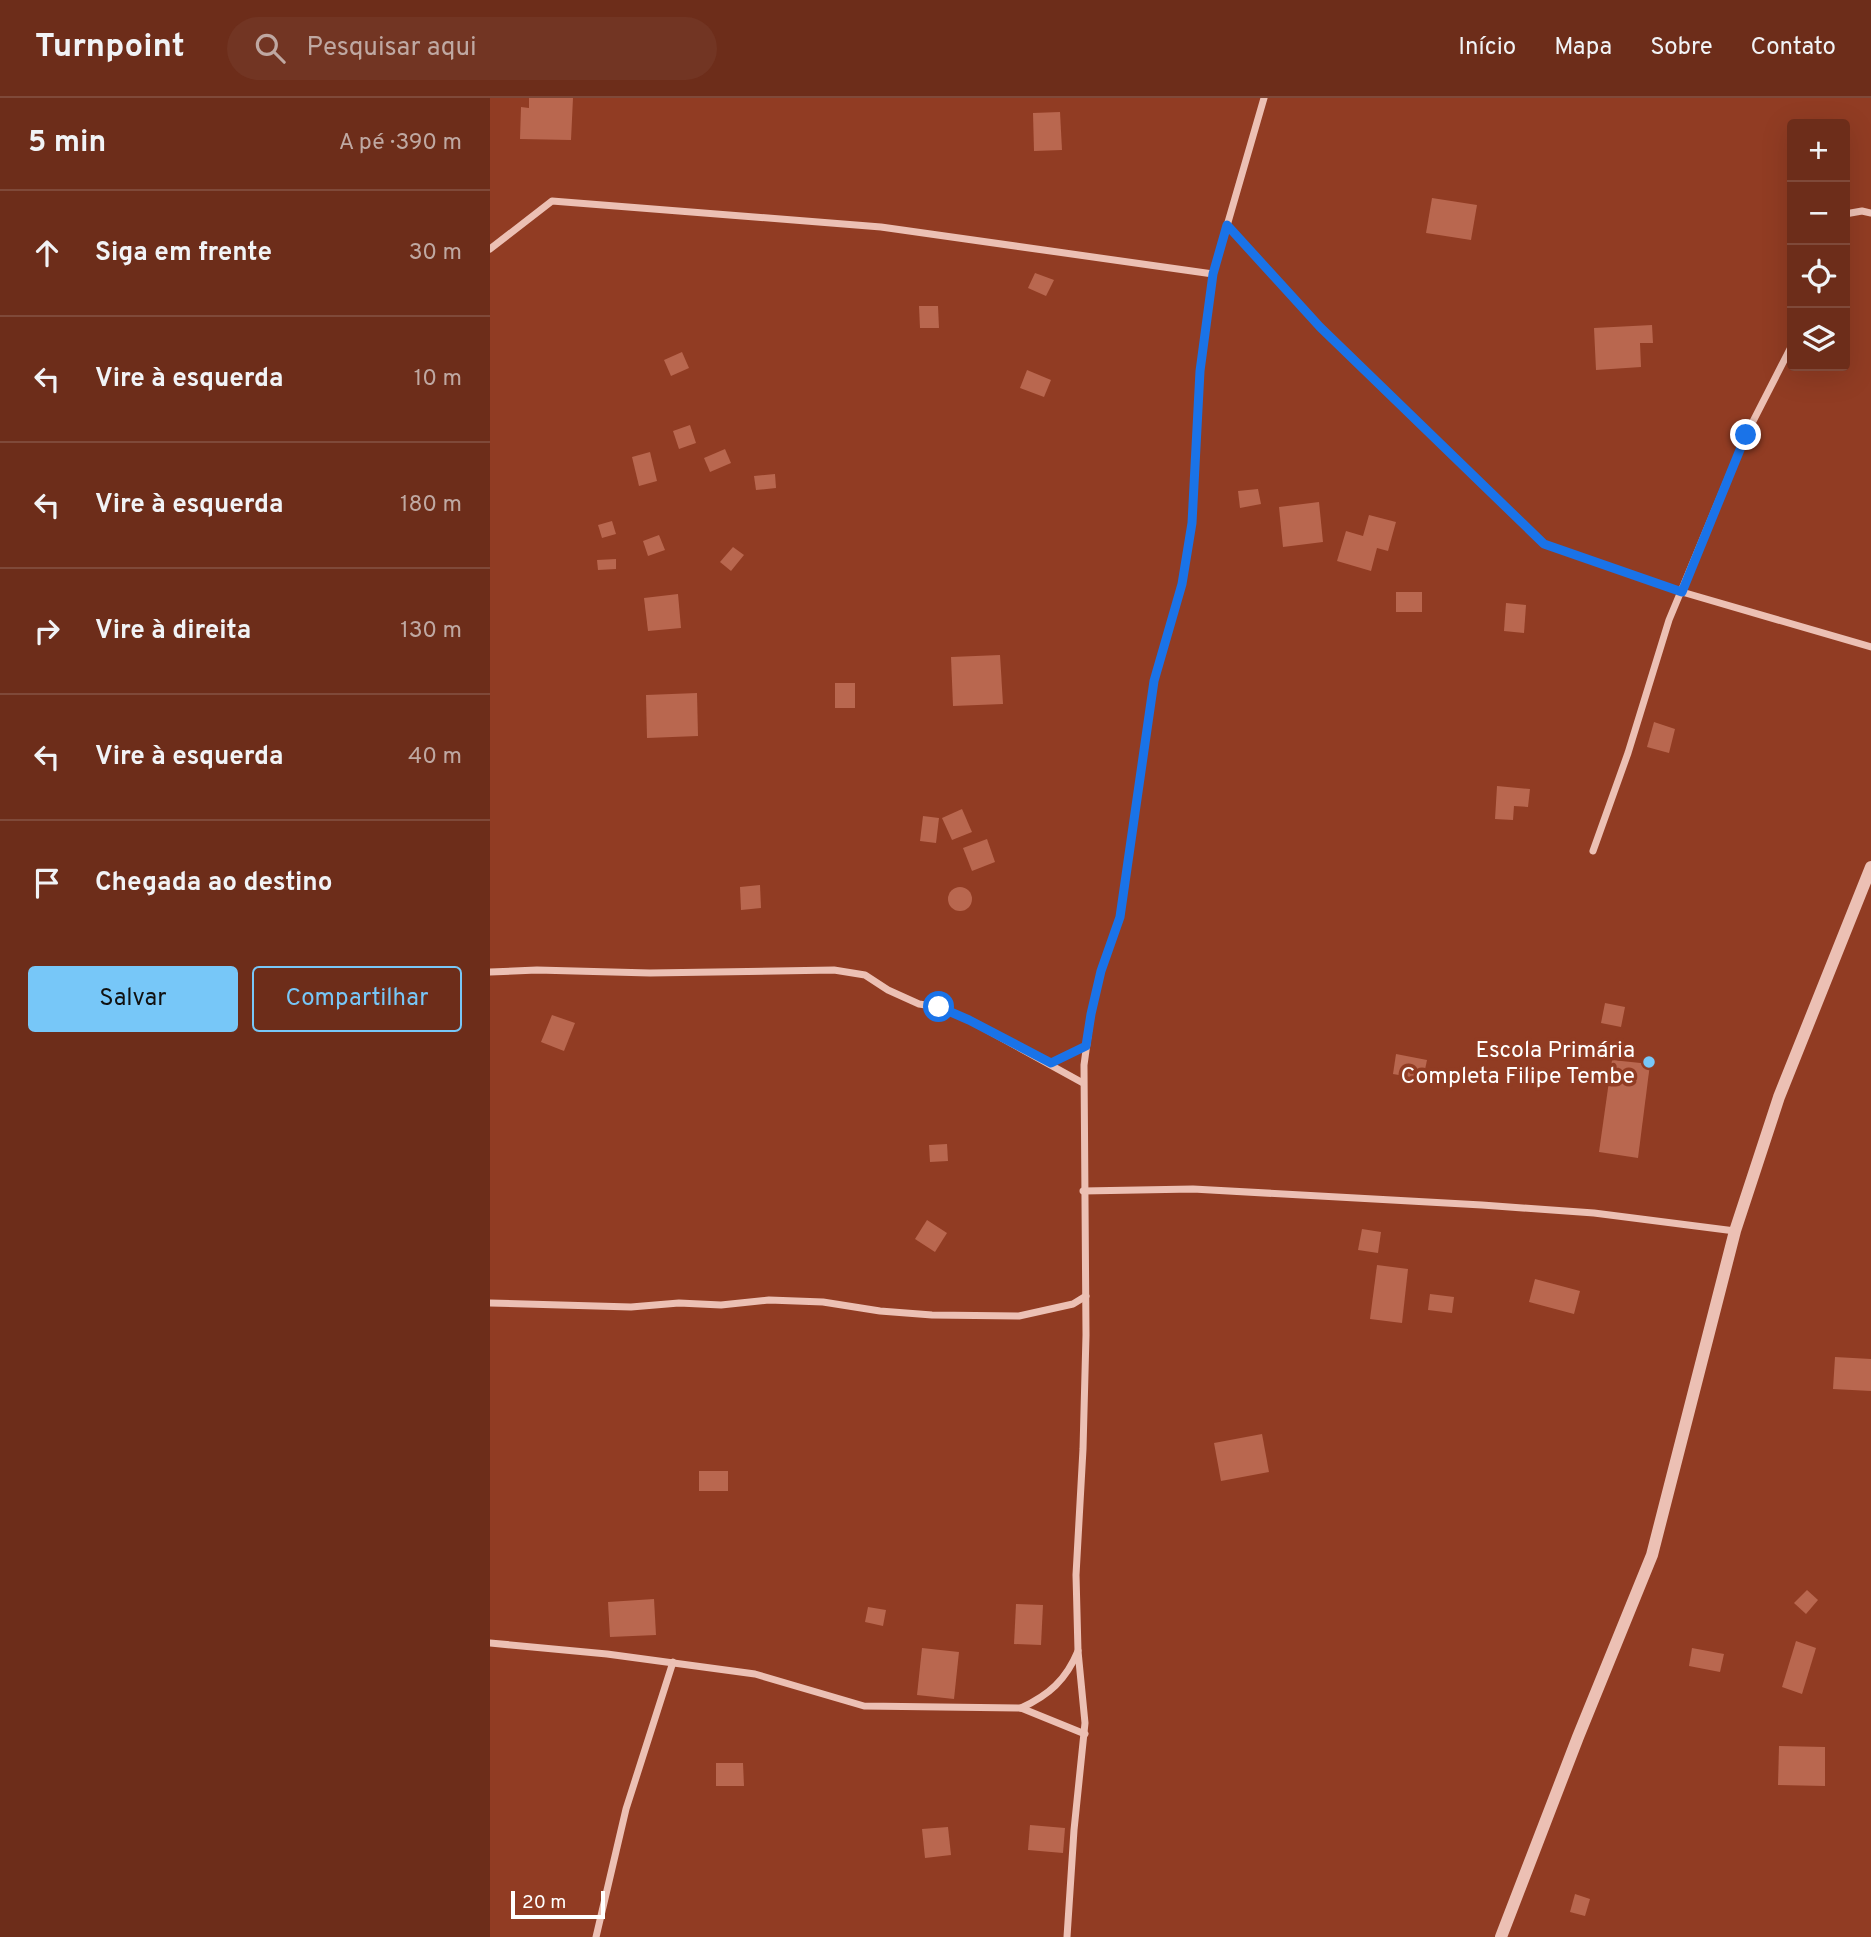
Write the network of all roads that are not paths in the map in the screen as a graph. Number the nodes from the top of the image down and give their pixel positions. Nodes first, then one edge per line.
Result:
1 (1264, 98) edge
2 (1850, 213) edge
3 (1871, 213) edge
4 (1227, 225) junction
5 (490, 249) edge
6 (1213, 274) junction
7 (1787, 355) edge
8 (1682, 592) junction
9 (1871, 647) edge
10 (1593, 851) dead end
11 (1871, 867) edge
12 (490, 972) edge
13 (1086, 1046) junction
14 (1051, 1063) junction
15 (1083, 1083) junction
16 (1083, 1191) junction
17 (1735, 1231) junction
18 (1086, 1296) junction
19 (490, 1303) edge
20 (490, 1643) edge
21 (1078, 1651) junction
22 (673, 1662) junction
23 (1021, 1708) junction
24 (1084, 1734) junction
25 (596, 1937) edge
26 (1067, 1937) edge
27 (1501, 1937) edge

1 - 4 street
2 - 3 street
4 - 6 street
4 - 8 street
5 - 6 street
6 - 13 street
7 - 8 street
8 - 9 street
8 - 10 street
11 - 17 street
12 - 14 street
13 - 14 street
13 - 15 street
14 - 15 street
15 - 16 street
16 - 17 street
16 - 18 street
17 - 27 street
18 - 19 street
18 - 21 street
20 - 22 street
21 - 23 street
21 - 24 street
22 - 23 street
22 - 25 street
23 - 24 street
24 - 26 street

